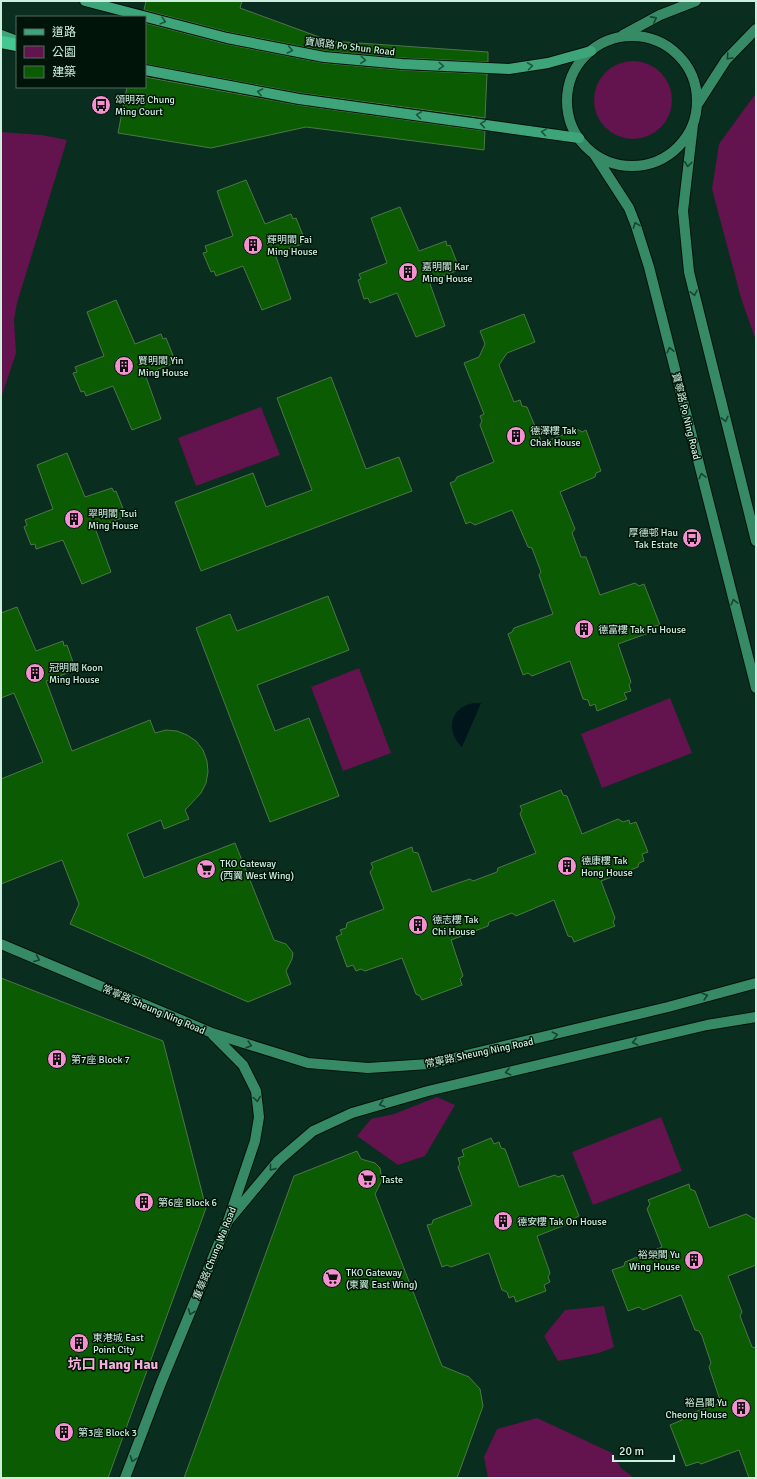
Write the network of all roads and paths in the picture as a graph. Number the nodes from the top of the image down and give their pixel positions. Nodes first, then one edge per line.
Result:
1 (85, 1) edge
2 (696, 1) edge
3 (143, 16) edge
4 (146, 17) edge
5 (756, 29) edge
6 (1, 35) edge
7 (619, 37) junction
8 (16, 41) edge
9 (1, 42) edge
10 (16, 45) edge
11 (591, 51) junction
12 (146, 70) edge
13 (697, 106) junction
14 (693, 125) junction
15 (579, 138) junction
16 (594, 154) junction
17 (756, 541) edge
18 (756, 688) edge
19 (1, 944) edge
20 (756, 983) edge
21 (756, 1017) edge
22 (212, 1033) junction
23 (228, 1221) junction
24 (125, 1478) edge

1 -> 3 main road, 寶順路 Po Shun Road
7 -> 2 street
4 -> 11 main road, 寶順路 Po Shun Road
5 -> 13 street
6 - 8 main road
7 - 11 street
7 - 13 street
9 - 10 highway
11 - 15 street
15 -> 12 main road
13 - 14 street
14 - 16 street
14 -> 17 street
15 - 16 street
18 -> 16 street, 寶寧路 Po Ning Road
19 -> 22 street, 常寧路 Sheung Ning Road
22 -> 20 street, 常寧路 Sheung Ning Road
21 -> 23 street
22 -> 23 street, 重華路 Chung Wa Road
23 -> 24 street, 重華路 Chung Wa Road

